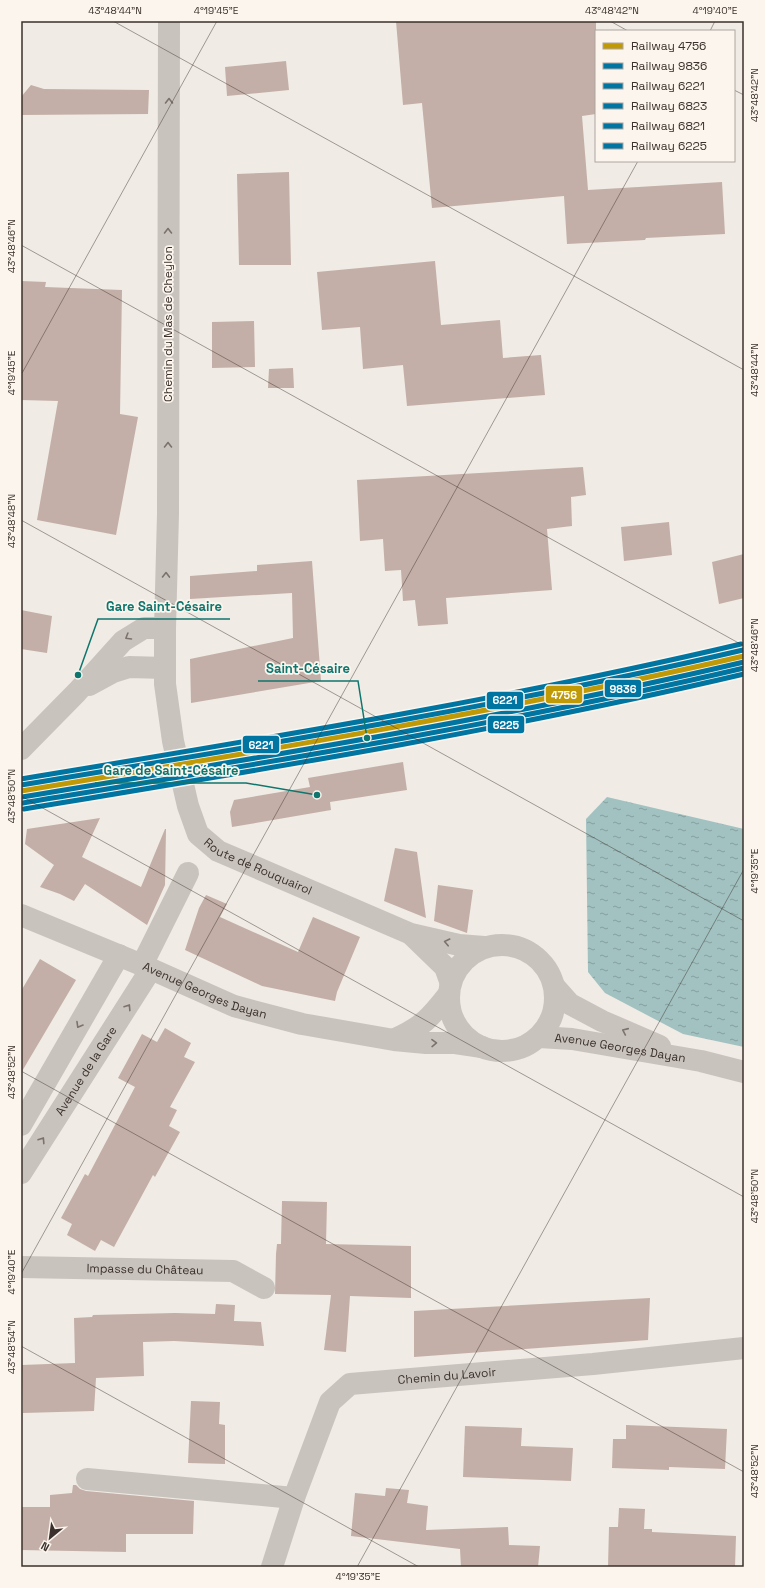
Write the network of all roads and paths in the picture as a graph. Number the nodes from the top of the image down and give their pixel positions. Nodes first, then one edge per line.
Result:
1 (169, 21) edge
2 (165, 628) junction
3 (165, 676) junction
4 (77, 692) junction
5 (21, 750) edge
6 (188, 873) dead end
7 (21, 915) edge
8 (411, 934) junction
9 (484, 947) junction
10 (119, 955) junction
11 (146, 967) junction
12 (554, 986) junction
13 (449, 988) junction
14 (539, 1037) junction
15 (395, 1039) junction
16 (482, 1047) junction
17 (701, 1061) junction
18 (744, 1072) edge
19 (21, 1125) edge
20 (21, 1173) edge
21 (21, 1267) edge
22 (264, 1288) dead end
23 (744, 1348) edge
24 (87, 1479) dead end
25 (294, 1498) junction
26 (272, 1567) edge

2 -> 1 street, Chemin du Mas de Cheylon
2 - 3 street, Route de Rouquairol
2 -> 4 street
3 - 4 street
3 - 8 street, Route de Rouquairol
4 - 5 street
6 - 11 street, Avenue de la Gare
7 - 10 street, Avenue Georges Dayan
9 -> 8 street, Route de Rouquairol
8 - 13 street, Route de Rouquairol
9 - 12 street
9 - 13 street
10 - 11 street, Avenue Georges Dayan
10 -> 19 street
11 - 15 street, Avenue Georges Dayan
20 -> 11 street, Avenue de la Gare
12 - 14 street
17 -> 12 street, Avenue Georges Dayan
13 - 15 street
13 - 16 street
14 - 16 street
14 - 17 street, Avenue Georges Dayan
15 -> 16 street, Avenue Georges Dayan
17 - 18 street, Avenue Georges Dayan
21 - 22 street, Impasse du Château
23 - 25 street, Chemin du Lavoir
24 - 25 street
25 - 26 street, Chemin du Lavoir

